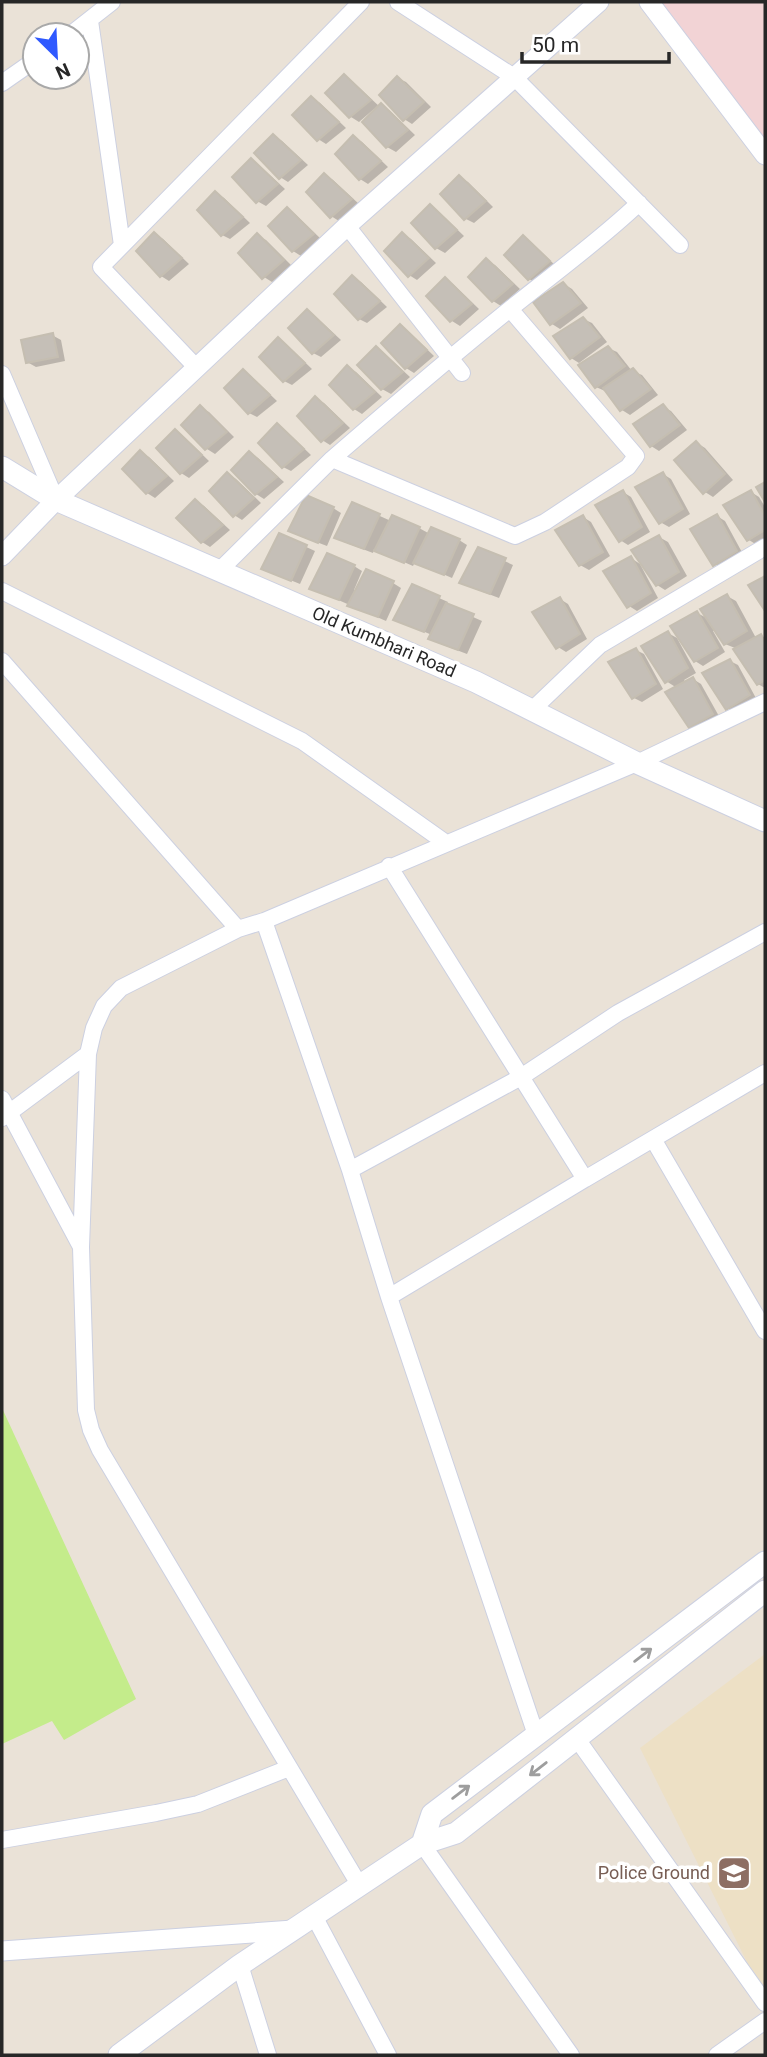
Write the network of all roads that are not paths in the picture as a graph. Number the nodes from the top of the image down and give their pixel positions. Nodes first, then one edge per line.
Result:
1 (113, 2) edge
2 (360, 2) edge
3 (398, 2) edge
4 (598, 2) edge
5 (649, 2) edge
6 (90, 21) edge
7 (91, 28) edge
8 (21, 70) edge
9 (514, 77) junction
10 (2, 83) edge
11 (765, 155) edge
12 (639, 204) junction
13 (347, 226) junction
14 (122, 245) junction
15 (680, 245) dead end
16 (510, 309) junction
17 (450, 358) junction
18 (196, 368) junction
19 (462, 373) dead end
20 (2, 374) edge
21 (332, 459) junction
22 (2, 467) edge
23 (56, 500) junction
24 (765, 547) edge
25 (2, 556) edge
26 (219, 571) junction
27 (2, 590) edge
28 (2, 661) edge
29 (765, 702) edge
30 (533, 709) junction
31 (637, 763) junction
32 (765, 821) edge
33 (446, 843) junction
34 (389, 866) junction
35 (264, 920) junction
36 (238, 929) junction
37 (765, 932) edge
38 (88, 1054) junction
39 (765, 1073) edge
40 (521, 1077) junction
41 (2, 1099) edge
42 (6, 1116) edge
43 (653, 1139) junction
44 (350, 1170) junction
45 (585, 1179) junction
46 (81, 1247) junction
47 (389, 1297) junction
48 (765, 1331) edge
49 (765, 1562) edge
50 (765, 1591) edge
51 (536, 1735) junction
52 (577, 1739) junction
53 (289, 1768) junction
54 (2, 1840) edge
55 (422, 1844) junction
56 (360, 1886) junction
57 (314, 1916) junction
58 (293, 1930) junction
59 (2, 1951) edge
60 (240, 1965) junction
61 (765, 2003) edge
62 (765, 2021) edge
63 (126, 2053) edge
64 (268, 2055) edge
65 (388, 2055) edge
66 (571, 2055) edge
67 (718, 2055) edge

1 - 6 street
2 - 14 street
3 - 9 street
4 - 9 street
5 - 11 street
7 - 14 street
8 - 10 street
9 - 12 street
9 - 13 street
12 - 15 street
12 - 16 street
13 - 17 street
13 - 18 street
14 - 18 street
16 - 17 street
16 - 21 street
17 - 19 street
17 - 21 street
18 - 23 street
20 - 23 street
21 - 26 street
22 - 23 main road, Old Kumbhari Road
23 - 25 street
23 - 26 main road, Old Kumbhari Road
24 - 30 street
26 - 30 main road, Old Kumbhari Road
27 - 33 street
28 - 36 street
29 - 31 street
30 - 31 main road, Old Kumbhari Road
31 - 32 main road, Old Kumbhari Road
31 - 33 street
33 - 34 street
34 - 35 street
34 - 40 street
35 - 36 street
35 - 44 street
36 - 38 street
37 - 40 street
38 - 42 street
38 - 46 street
39 - 43 street
40 - 44 street
40 - 45 street
41 - 42 street
42 - 46 street
43 - 45 street
43 - 48 street
44 - 47 street
45 - 47 street
46 - 53 street
47 - 51 street
51 -> 49 main road
50 - 52 main road
55 -> 51 main road
52 -> 55 main road
52 - 61 street
53 - 54 street
53 - 56 street
55 - 56 main road
55 - 66 street
56 - 57 main road
57 - 58 main road
57 - 65 street
58 - 59 street
58 - 60 main road
60 - 63 main road
60 - 64 street
62 - 67 street

